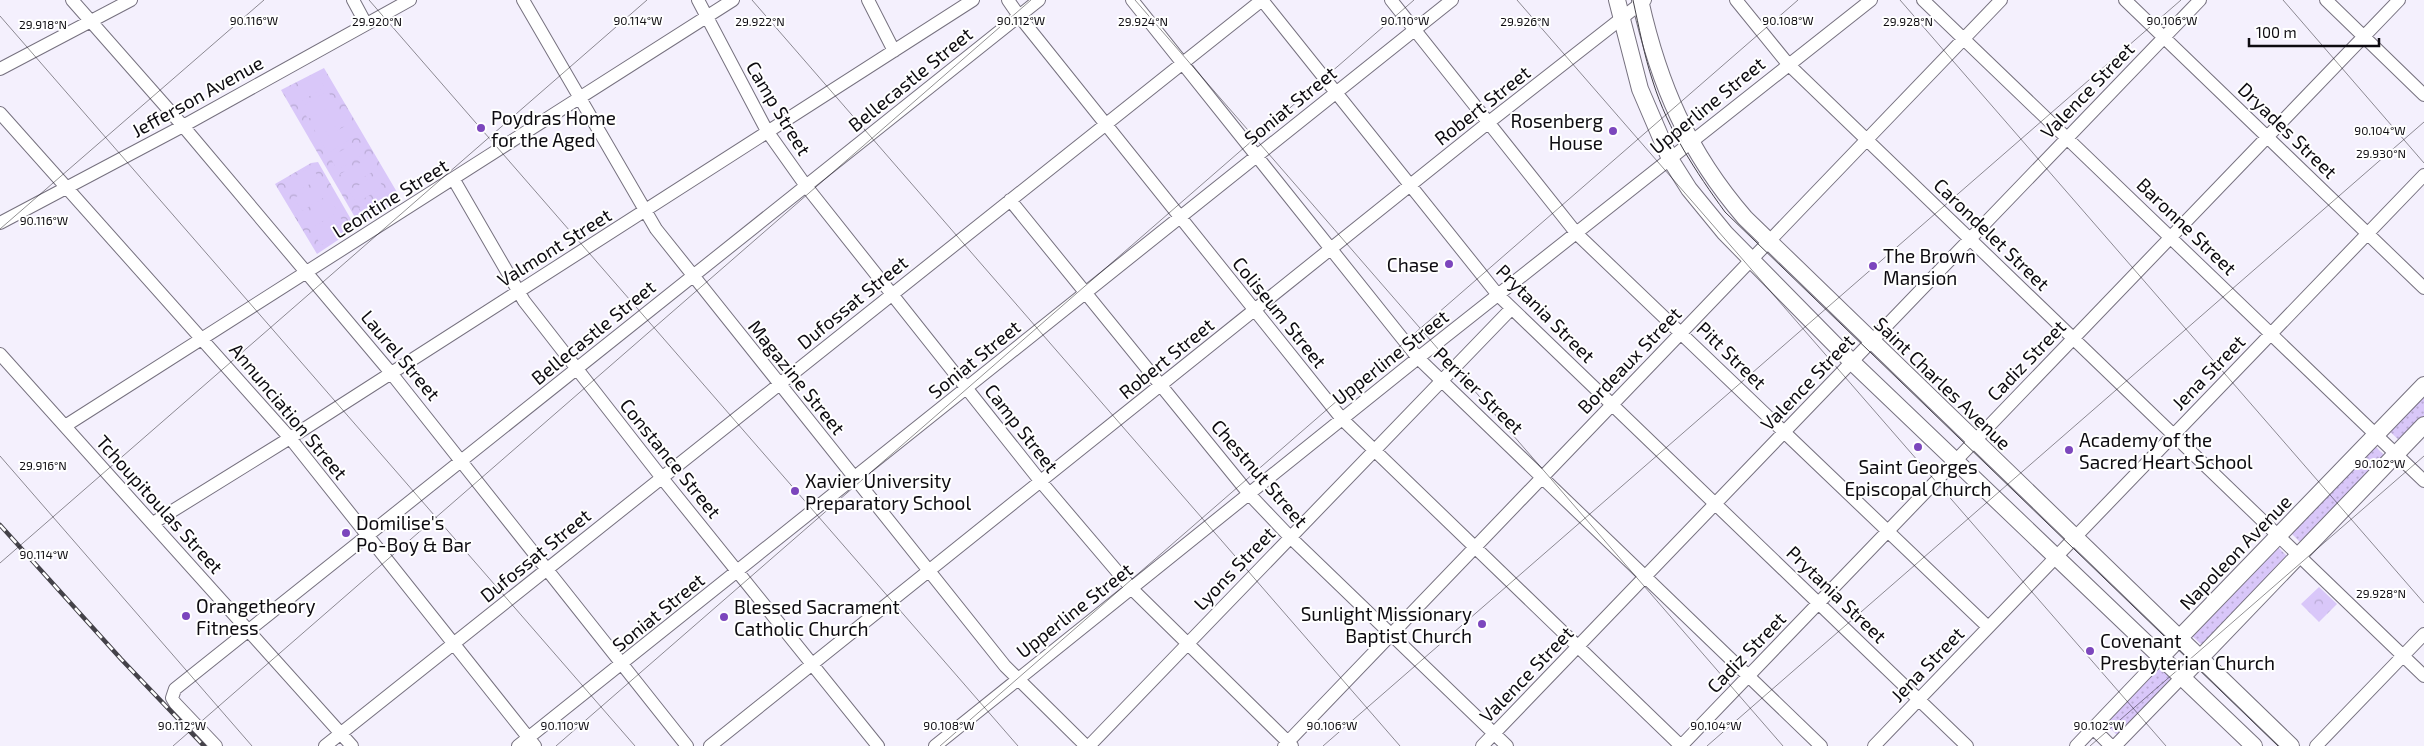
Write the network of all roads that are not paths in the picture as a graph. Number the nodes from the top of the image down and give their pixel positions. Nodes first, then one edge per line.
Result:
1 (72, 0) edge
2 (131, 0) edge
3 (353, 0) edge
4 (410, 0) edge
5 (523, 0) edge
6 (698, 0) edge
7 (733, 0) edge
8 (868, 0) edge
9 (974, 0) edge
10 (1008, 0) edge
11 (1040, 0) edge
12 (1132, 0) edge
13 (1262, 0) edge
14 (1391, 0) edge
15 (1452, 0) edge
16 (1617, 0) edge
17 (1736, 0) edge
18 (1871, 0) edge
19 (1923, 0) edge
20 (2001, 0) edge
21 (2125, 0) edge
22 (2200, 0) edge
23 (2326, 0) edge
24 (2399, 0) edge
25 (1642, 1) edge
26 (1019, 16) junction
27 (707, 17) junction
28 (1621, 19) junction
29 (90, 22) junction
30 (366, 24) junction
31 (1415, 30) junction
32 (2364, 36) junction
33 (2164, 37) junction
34 (1964, 38) junction
35 (894, 51) junction
36 (1182, 63) junction
37 (1788, 64) junction
38 (0, 69) edge
39 (1336, 92) junction
40 (2424, 95) edge
41 (581, 98) junction
42 (0, 113) edge
43 (1489, 122) junction
44 (1105, 124) junction
45 (182, 126) junction
46 (767, 131) junction
47 (2267, 137) junction
48 (2068, 138) junction
49 (1867, 139) junction
50 (1690, 143) junction
51 (1256, 157) junction
52 (1670, 159) junction
53 (2424, 175) edge
54 (454, 180) junction
55 (68, 186) junction
56 (806, 186) junction
57 (1410, 186) junction
58 (1010, 200) junction
59 (646, 212) junction
60 (1180, 218) junction
61 (0, 223) edge
62 (1576, 234) junction
63 (2368, 234) junction
64 (2171, 237) junction
65 (1970, 238) junction
66 (1768, 241) junction
67 (1331, 250) junction
68 (1749, 260) junction
69 (307, 272) junction
70 (693, 277) junction
71 (2424, 288) edge
72 (518, 292) junction
73 (1086, 293) junction
74 (892, 294) junction
75 (1498, 295) junction
76 (1511, 309) junction
77 (1255, 311) junction
78 (1681, 332) junction
79 (2271, 334) junction
80 (2074, 338) junction
81 (204, 339) junction
82 (1871, 342) junction
83 (0, 354) edge
84 (1418, 358) junction
85 (1852, 362) junction
86 (577, 369) junction
87 (391, 373) junction
88 (1442, 380) junction
89 (779, 384) junction
90 (2424, 385) edge
91 (1161, 386) junction
92 (968, 388) junction
93 (1613, 404) junction
94 (1342, 419) junction
95 (2424, 425) edge
96 (65, 426) junction
97 (1785, 432) junction
98 (2174, 435) junction
99 (2376, 435) junction
100 (290, 438) junction
101 (1974, 441) junction
102 (1374, 450) junction
103 (2396, 454) junction
104 (463, 460) junction
105 (1956, 461) junction
106 (1543, 477) junction
107 (662, 478) junction
108 (855, 479) junction
109 (2424, 481) edge
110 (1041, 482) junction
111 (1250, 495) junction
112 (1716, 504) junction
113 (153, 523) junction
114 (1888, 531) junction
115 (367, 536) junction
116 (2279, 536) junction
117 (1290, 538) junction
118 (2075, 538) junction
119 (1475, 548) junction
120 (2299, 555) junction
121 (2056, 557) junction
122 (548, 569) junction
123 (929, 571) junction
124 (739, 572) junction
125 (1645, 576) junction
126 (1132, 589) junction
127 (1819, 603) junction
128 (1988, 627) junction
129 (248, 630) junction
130 (2424, 634) edge
131 (1391, 635) junction
132 (2179, 639) junction
133 (1187, 644) junction
134 (454, 645) junction
135 (1578, 647) junction
136 (2403, 656) junction
137 (2161, 657) junction
138 (2200, 658) junction
139 (623, 664) junction
140 (813, 664) junction
141 (1748, 676) junction
142 (2424, 676) edge
143 (2182, 677) junction
144 (1017, 679) junction
145 (1919, 700) junction
146 (2271, 727) junction
147 (2093, 728) junction
148 (341, 734) junction
149 (1494, 734) junction
150 (527, 743) edge
151 (1288, 745) edge
152 (216, 746) edge
153 (325, 746) edge
154 (352, 746) edge
155 (687, 746) edge
156 (710, 746) edge
157 (878, 746) edge
158 (935, 746) edge
159 (1088, 746) edge
160 (1482, 746) edge
161 (1507, 746) edge
162 (1681, 746) edge
163 (1821, 746) edge
164 (1874, 746) edge
165 (1967, 746) edge
166 (2076, 746) edge
167 (2111, 746) edge
168 (2115, 746) edge
169 (2254, 746) edge
170 (2291, 746) edge
171 (2316, 746) edge

1 - 29 street, Laurel Street
2 - 29 street
3 - 30 street
4 - 30 street, Jefferson Avenue
5 - 41 street, Magazine Street
6 - 27 street, Camp Street
7 - 27 street, Leontine Street
8 - 35 street
9 - 35 street, Valmont Street
10 - 26 street, Coliseum Street
11 - 26 street, Bellecastle Street
12 - 36 street, Perrier Street
13 - 36 street, Dufossat Street
13 - 39 street, Prytania Street
14 - 31 street, Pitt Street
15 - 31 street, Soniat Street
16 - 28 main road
17 - 37 street, Carondelet Street
18 - 37 street, Upperline Street
19 - 34 street, Baronne Street
20 - 34 street, Bordeaux Street
21 - 33 street, Dryades Street
22 - 33 street, Valence Street
23 - 32 street
24 - 32 street, Cadiz Street
25 - 28 street, Robert Street
25 - 50 main road, Saint Charles Avenue
26 - 44 street, Coliseum Street
26 - 56 street, Bellecastle Street
27 - 41 street, Leontine Street
27 - 46 street, Camp Street
28 - 43 street, Robert Street
28 - 52 main road
29 - 38 street
29 - 45 street, Laurel Street
30 - 45 street, Jefferson Avenue
31 - 39 street, Soniat Street
31 - 43 street, Pitt Street
32 - 40 street
32 - 47 street, Cadiz Street
33 - 47 street, Dryades Street
33 - 48 street, Valence Street
34 - 48 street, Baronne Street
34 - 49 street, Bordeaux Street
35 - 46 street, Valmont Street
36 - 44 street, Dufossat Street
36 - 51 street, Perrier Street
37 - 49 street, Carondelet Street
37 - 50 street, Upperline Street
39 - 51 street, Soniat Street
39 - 57 street, Prytania Street
41 - 54 street, Leontine Street
41 - 59 street, Magazine Street
42 - 55 street, Annunciation Street
43 - 57 street, Robert Street
43 - 62 street, Pitt Street
44 - 58 street, Dufossat Street
44 - 60 street, Coliseum Street
45 - 55 street, Jefferson Avenue
45 - 69 street, Laurel Street
46 - 56 street, Camp Street
46 - 59 street, Valmont Street
47 - 63 street, Dryades Street
47 - 64 street, Cadiz Street
48 - 64 street, Baronne Street
48 - 65 street, Valence Street
49 - 65 street, Carondelet Street
49 - 66 street, Bordeaux Street
50 - 52 street, Upperline Street
50 - 66 main road, Saint Charles Avenue
51 - 60 street, Soniat Street
51 - 67 street, Perrier Street
52 - 62 street, Upperline Street
52 - 68 main road
53 - 63 street, Jena Street
54 - 69 street, Leontine Street
54 - 72 street, Constance Street
55 - 61 street, Jefferson Avenue
55 - 81 street, Annunciation Street
56 - 70 street, Bellecastle Street
56 - 74 street, Camp Street
57 - 67 street, Robert Street
57 - 75 street, Prytania Street
58 - 73 street, Chestnut Street
58 - 74 street, Dufossat Street
59 - 70 street, Magazine Street
59 - 72 street, Valmont Street
60 - 73 street, Soniat Street
60 - 77 street, Coliseum Street
62 - 75 street, Upperline Street
62 - 78 street, Pitt Street
63 - 71 street, Dryades Street
63 - 79 street, Jena Street
64 - 79 street, Baronne Street
64 - 80 street, Cadiz Street
65 - 80 street, Carondelet Street
65 - 82 street, Valence Street
66 - 68 street, Bordeaux Street
66 - 82 main road, Saint Charles Avenue
67 - 77 street, Robert Street
67 - 84 street, Perrier Street
68 - 78 street, Bordeaux Street
68 - 85 main road
69 - 81 street, Leontine Street
69 - 87 street, Laurel Street
70 - 86 street, Bellecastle Street
70 - 89 street, Magazine Street
72 - 86 street, Constance Street
72 - 87 street, Valmont Street
73 - 91 street, Chestnut Street
73 - 92 street, Soniat Street
74 - 89 street, Dufossat Street
74 - 92 street, Camp Street
75 - 76 street, Prytania Street
75 - 84 street, Upperline Street
76 - 88 street, Lyons Street
76 - 93 street, Prytania Street
77 - 91 street, Robert Street
77 - 94 street, Coliseum Street
78 - 93 street, Bordeaux Street
78 - 97 street, Pitt Street
79 - 98 street, Jena Street
79 - 99 street, Baronne Street
80 - 98 street, Carondelet Street
80 - 101 street, Cadiz Street
81 - 96 street, Leontine Street
81 - 100 street, Annunciation Street
82 - 85 street, Valence Street
82 - 101 main road, Saint Charles Avenue
83 - 96 street, Tchoupitoulas Street
84 - 88 street, Perrier Street
84 - 94 street, Upperline Street
85 - 97 street, Valence Street
85 - 105 main road
86 - 104 street, Bellecastle Street
86 - 107 street, Constance Street
87 - 100 street, Valmont Street
87 - 104 street, Laurel Street
88 - 102 street, Lyons Street
88 - 106 street, Perrier Street
89 - 107 street, Dufossat Street
89 - 108 street, Magazine Street
90 - 99 main road, Napoleon Avenue
91 - 110 street, Robert Street
91 - 111 street, Chestnut Street
92 - 108 street, Soniat Street
92 - 110 street, Camp Street
93 - 106 street, Bordeaux Street
93 - 112 street, Prytania Street
94 - 102 street, Coliseum Street
94 - 111 street, Upperline Street
95 - 103 main road
96 - 113 street, Tchoupitoulas Street
97 - 112 street, Valence Street
97 - 114 street, Pitt Street
98 - 116 street, Carondelet Street
98 - 118 street, Jena Street
99 - 103 street, Baronne Street
99 - 116 main road, Napoleon Avenue
100 - 113 street, Valmont Street
100 - 115 street, Annunciation Street
101 - 105 street, Cadiz Street
101 - 118 main road, Saint Charles Avenue
102 - 117 street, Lyons Street
102 - 119 street, Coliseum Street
103 - 109 street, Baronne Street
103 - 120 main road
104 - 115 street, Bellecastle Street
104 - 122 street, Laurel Street
105 - 114 street, Cadiz Street
105 - 121 main road
106 - 119 street, Bordeaux Street
106 - 125 street, Perrier Street
107 - 122 street, Dufossat Street
107 - 124 street, Constance Street
108 - 123 street, Magazine Street
108 - 124 street, Soniat Street
110 - 123 street, Robert Street
110 - 126 street, Camp Street
111 - 117 street, Chestnut Street
111 - 126 street, Upperline Street
112 - 125 street, Valence Street
112 - 127 street, Prytania Street
113 - 129 street, Tchoupitoulas Street
114 - 127 street, Cadiz Street
114 - 128 street, Pitt Street
115 - 129 street, Bellecastle Street
115 - 134 street, Annunciation Street
116 - 120 street, Carondelet Street
116 - 132 main road, Napoleon Avenue
117 - 131 street, Chestnut Street
117 - 133 street, Lyons Street
118 - 121 street, Jena Street
118 - 132 main road, Saint Charles Avenue
119 - 131 street, Bordeaux Street
119 - 135 street, Coliseum Street
120 - 136 street, Carondelet Street
120 - 138 main road
121 - 128 street, Jena Street
121 - 137 main road
122 - 134 street, Dufossat Street
122 - 139 street, Laurel Street
123 - 140 street, Robert Street
123 - 144 street, Magazine Street
124 - 139 street, Soniat Street
124 - 140 street, Constance Street
125 - 135 street, Valence Street
125 - 141 street, Perrier Street
126 - 133 street, Camp Street
126 - 144 street, Upperline Street
127 - 141 street, Cadiz Street
127 - 145 street, Prytania Street
128 - 145 street, Jena Street
129 - 148 street, Tchoupitoulas Street
129 - 152 street, Bellecastle Street
130 - 136 street
131 - 149 street, Chestnut Street
131 - 151 street, Bordeaux Street
132 - 137 main road, Napoleon Avenue
132 - 138 main road, Saint Charles Avenue
133 - 151 street, Camp Street
133 - 159 street, Lyons Street
134 - 148 street, Dufossat Street
134 - 150 street, Annunciation Street
135 - 149 street, Valence Street
135 - 162 street, Coliseum Street
136 - 142 street, Carondelet Street
136 - 171 street
137 - 143 main road
137 - 147 street, Napoleon Avenue
138 - 143 main road
138 - 146 main road, Saint Charles Avenue
139 - 150 street, Soniat Street
139 - 155 street, Laurel Street
140 - 156 street, Robert Street
140 - 157 street, Constance Street
141 - 162 street, Cadiz Street
141 - 163 street, Perrier Street
143 - 168 street
143 - 169 main road
144 - 158 street, Upperline Street
144 - 159 street, Magazine Street
145 - 164 street, Jena Street
145 - 165 street, Prytania Street
146 - 169 main road
146 - 170 main road, Saint Charles Avenue
147 - 166 street, Napoleon Avenue
147 - 167 street
148 - 153 street, Dufossat Street
148 - 154 street, Tchoupitoulas Street
149 - 160 street, Valence Street
149 - 161 street, Chestnut Street

